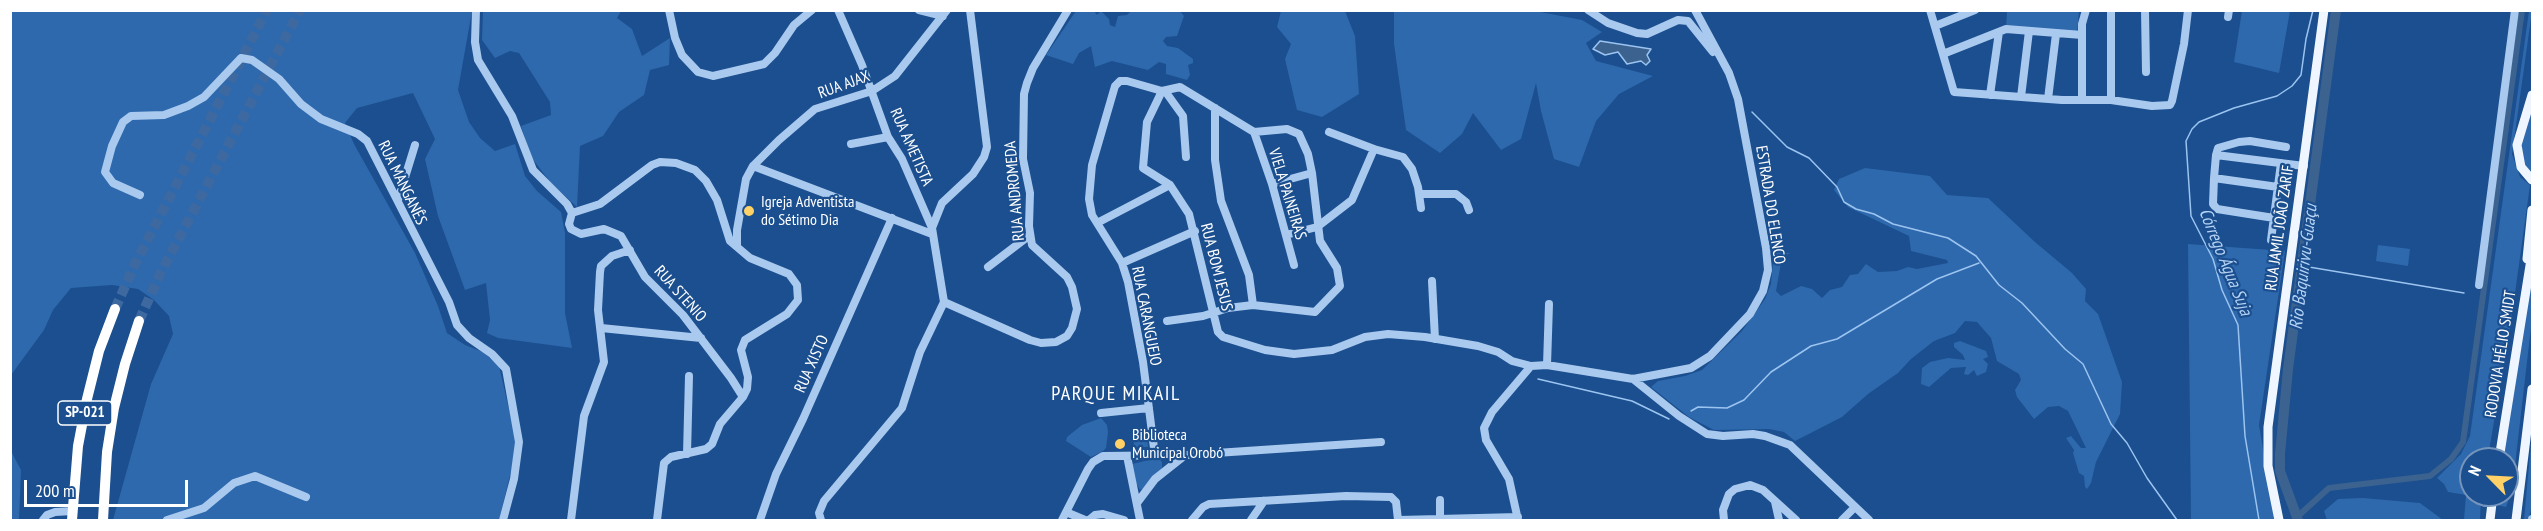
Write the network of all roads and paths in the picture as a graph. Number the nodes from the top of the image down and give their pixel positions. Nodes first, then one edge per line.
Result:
1 (476, 10) edge
2 (669, 10) edge
3 (812, 10) edge
4 (838, 10) edge
5 (970, 10) edge
6 (1068, 10) edge
7 (1588, 10) edge
8 (1695, 10) edge
9 (1930, 10) edge
10 (1975, 10) edge
11 (2086, 10) edge
12 (2111, 10) edge
13 (2145, 10) edge
14 (2188, 10) edge
15 (2324, 10) edge
16 (2516, 10) edge
17 (919, 11) edge
18 (946, 13) edge
19 (1935, 26) junction
20 (2029, 31) junction
21 (1999, 32) junction
22 (2056, 34) junction
23 (2082, 34) junction
24 (1943, 54) junction
25 (2146, 72) dead end
26 (1729, 73) junction
27 (872, 91) junction
28 (1163, 91) junction
29 (1990, 94) junction
30 (2532, 95) edge
31 (2021, 97) junction
32 (2048, 99) junction
33 (2082, 100) junction
34 (2111, 100) junction
35 (1215, 108) junction
36 (1254, 132) junction
37 (1329, 132) dead end
38 (888, 137) junction
39 (851, 144) dead end
40 (415, 145) dead end
41 (2286, 147) dead end
42 (1374, 149) junction
43 (2216, 155) junction
44 (1186, 157) dead end
45 (2281, 163) junction
46 (753, 166) junction
47 (2304, 166) junction
48 (1312, 173) junction
49 (2214, 178) junction
50 (2532, 180) edge
51 (1272, 184) junction
52 (1170, 185) junction
53 (2278, 187) junction
54 (1419, 194) junction
55 (140, 195) dead end
56 (398, 200) junction
57 (1421, 208) dead end
58 (1468, 210) dead end
59 (2532, 210) edge
60 (572, 213) junction
61 (892, 218) junction
62 (2274, 218) junction
63 (1097, 223) junction
64 (1317, 227) junction
65 (932, 231) junction
66 (1195, 231) junction
67 (1030, 235) junction
68 (1286, 235) junction
69 (2271, 240) dead end
70 (737, 246) junction
71 (630, 250) junction
72 (2532, 253) edge
73 (1122, 263) junction
74 (1294, 265) dead end
75 (988, 267) dead end
76 (1432, 280) dead end
77 (2479, 285) dead end
78 (944, 302) junction
79 (1549, 304) dead end
80 (1253, 305) junction
81 (2524, 307) junction
82 (115, 309) tunnel mouth
83 (1213, 313) junction
84 (140, 321) tunnel mouth
85 (1167, 321) dead end
86 (601, 328) junction
87 (701, 338) junction
88 (1435, 339) junction
89 (1547, 365) junction
90 (1531, 366) junction
91 (689, 376) dead end
92 (1632, 379) junction
93 (2532, 390) edge
94 (743, 398) junction
95 (1149, 408) junction
96 (1101, 413) dead end
97 (1381, 442) dead end
98 (2501, 447) edge
99 (687, 454) junction
100 (1186, 454) junction
101 (1127, 456) junction
102 (1155, 456) junction
103 (306, 497) dead end
104 (1440, 500) dead end
105 (1264, 501) junction
106 (1775, 502) junction
107 (1137, 503) junction
108 (1856, 507) junction
109 (1066, 512) junction
110 (72, 516) edge
111 (1518, 519) edge
112 (43, 520) edge
113 (103, 520) edge
114 (167, 520) edge
115 (503, 520) edge
116 (571, 520) edge
117 (657, 520) edge
118 (760, 520) edge
119 (821, 520) edge
120 (1062, 520) edge
121 (1087, 520) edge
122 (1124, 520) edge
123 (1140, 520) edge
124 (1192, 520) edge
125 (1251, 520) edge
126 (1398, 520) edge
127 (1440, 520) edge
128 (1480, 520) edge
129 (1724, 520) edge
130 (1779, 520) edge
131 (1794, 520) edge
132 (1842, 520) edge
133 (1869, 520) edge
134 (2279, 520) edge
135 (2516, 520) edge

1 - 60 street, RUA STENIO
2 - 3 street
4 - 27 street, RUA AMETISTA
5 - 65 street
6 - 67 street, RUA ANDROMEDA
7 - 26 street, ESTRADA DO ELENCO
8 - 26 street, ESTRADA DO ELENCO
9 - 19 street
10 - 19 street
11 - 23 street
12 - 34 street
13 - 25 street
14 - 34 street
15 - 47 main road, RUA JAMIL JOÃO ZARIF
16 - 77 street
17 - 18 street
18 - 27 street, RUA AJAX
19 - 24 street
20 - 21 street
20 - 22 street
20 - 31 street
21 - 24 street
21 - 29 street
22 - 23 street
22 - 32 street
23 - 33 street
24 - 29 street
26 - 92 street, ESTRADA DO ELENCO
27 - 38 street, RUA AMETISTA
27 - 46 street, RUA AJAX
28 - 35 street
28 - 44 street
28 - 52 street, RUA BOM JESUS
28 - 63 street, RUA CARANGUEJO
29 - 31 street
30 - 50 main road
31 - 32 street
32 - 33 street
33 - 34 street
35 - 36 street
35 - 80 street
36 - 48 street
36 - 51 street, VIELA PAINEIRAS
37 - 42 street
38 - 39 street
38 - 65 street, RUA AMETISTA
40 - 56 street
41 - 43 street
42 - 54 street
42 - 64 street
43 - 45 street
43 - 49 street
45 - 47 street
45 - 53 street
46 - 61 street
46 - 70 street, RUA AJAX
47 - 134 main road, RUA JAMIL JOÃO ZARIF
48 - 51 street
48 - 64 street
49 - 53 street
49 - 62 street
51 - 68 street, VIELA PAINEIRAS
52 - 63 street
52 - 66 street, RUA BOM JESUS
53 - 62 street
54 - 57 street
54 - 58 street
55 - 56 street, RUA MANGANÊS
56 - 115 street, RUA MANGANÊS
59 - 81 main road
60 - 70 street
60 - 71 street, RUA STENIO
61 - 65 street
61 - 118 street, RUA XISTO
62 - 69 street
63 - 73 street, RUA CARANGUEJO
64 - 68 street
64 - 80 street
65 - 78 street, RUA AMETISTA
66 - 73 street
66 - 83 street, RUA BOM JESUS
67 - 75 street
67 - 78 street, RUA ANDROMEDA
68 - 74 street, VIELA PAINEIRAS
70 - 94 street
71 - 86 street
71 - 87 street, RUA STENIO
72 - 81 main road, RODOVIA HÉLIO SMIDT
73 - 95 street, RUA CARANGUEJO
76 - 88 street
78 - 119 street
79 - 89 street
80 - 83 street
81 - 98 main road, RODOVIA HÉLIO SMIDT
82 - 110 highway, SP-021
83 - 85 street
83 - 88 street, RUA BOM JESUS
84 - 113 highway, SP-021
86 - 87 street
86 - 116 street
87 - 94 street, RUA STENIO
88 - 90 street
89 - 90 street, ESTRADA DO ELENCO
89 - 92 street, ESTRADA DO ELENCO
90 - 111 street
91 - 99 street
92 - 108 street
93 - 135 main road
94 - 99 street
95 - 96 street
95 - 102 street, RUA CARANGUEJO
97 - 100 street
99 - 117 street
100 - 102 street
100 - 107 street
101 - 102 street
101 - 107 street
101 - 109 street
103 - 114 street
104 - 127 street
105 - 124 street
105 - 125 street
105 - 126 street
106 - 129 street
106 - 130 street
106 - 131 street
107 - 123 street
108 - 132 street
108 - 133 street
109 - 120 street
109 - 121 street
110 - 112 street
111 - 128 street
121 - 122 street
126 - 127 street
127 - 128 street

